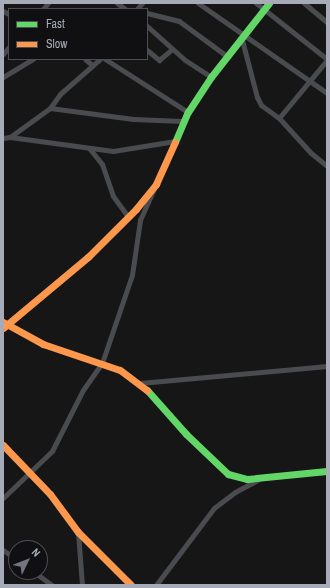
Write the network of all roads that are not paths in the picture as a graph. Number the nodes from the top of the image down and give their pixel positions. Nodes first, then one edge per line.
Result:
1 (198, 3) edge
2 (256, 3) edge
3 (304, 3) edge
4 (266, 6) edge
5 (148, 12) edge
6 (327, 22) edge
7 (148, 27) edge
8 (244, 37) junction
9 (172, 49) junction
10 (148, 51) edge
11 (228, 57) junction
12 (31, 60) edge
13 (86, 60) edge
14 (99, 60) edge
15 (108, 60) edge
16 (327, 60) edge
17 (92, 65) junction
18 (3, 77) edge
19 (211, 77) junction
20 (310, 80) junction
21 (327, 93) edge
22 (50, 108) junction
23 (188, 112) junction
24 (279, 118) junction
25 (183, 121) junction
26 (10, 136) junction
27 (3, 138) edge
28 (175, 141) junction
29 (88, 148) junction
30 (327, 166) edge
31 (156, 184) junction
32 (128, 217) junction
33 (4, 325) edge
34 (102, 363) junction
35 (327, 366) edge
36 (140, 383) junction
37 (3, 445) edge
38 (327, 471) edge
39 (30, 472) junction
40 (261, 478) junction
41 (3, 498) edge
42 (78, 532) junction
43 (82, 585) edge
44 (131, 585) edge
45 (156, 585) edge

1 - 8 street
2 - 4 street
3 - 6 street
4 - 8 street
4 - 16 street
5 - 11 street
7 - 9 street
8 - 11 street
8 - 20 street
8 - 24 street
9 - 10 street
9 - 19 street
11 - 19 street
12 - 18 street
13 - 17 street
14 - 17 street
15 - 23 street
16 - 20 street
17 - 22 street
19 - 23 street
20 - 21 street
20 - 24 street
22 - 25 street
22 - 26 street
23 - 25 street
24 - 30 street
25 - 28 street
26 - 27 street
26 - 29 street
28 - 29 street
28 - 31 street
29 - 32 street
31 - 32 street
31 - 34 street
32 - 33 street
33 - 34 street
34 - 36 street
34 - 39 street
35 - 36 street
36 - 40 street
37 - 39 street
38 - 40 street
39 - 41 street
39 - 42 street
40 - 45 street
42 - 43 street
42 - 44 street

